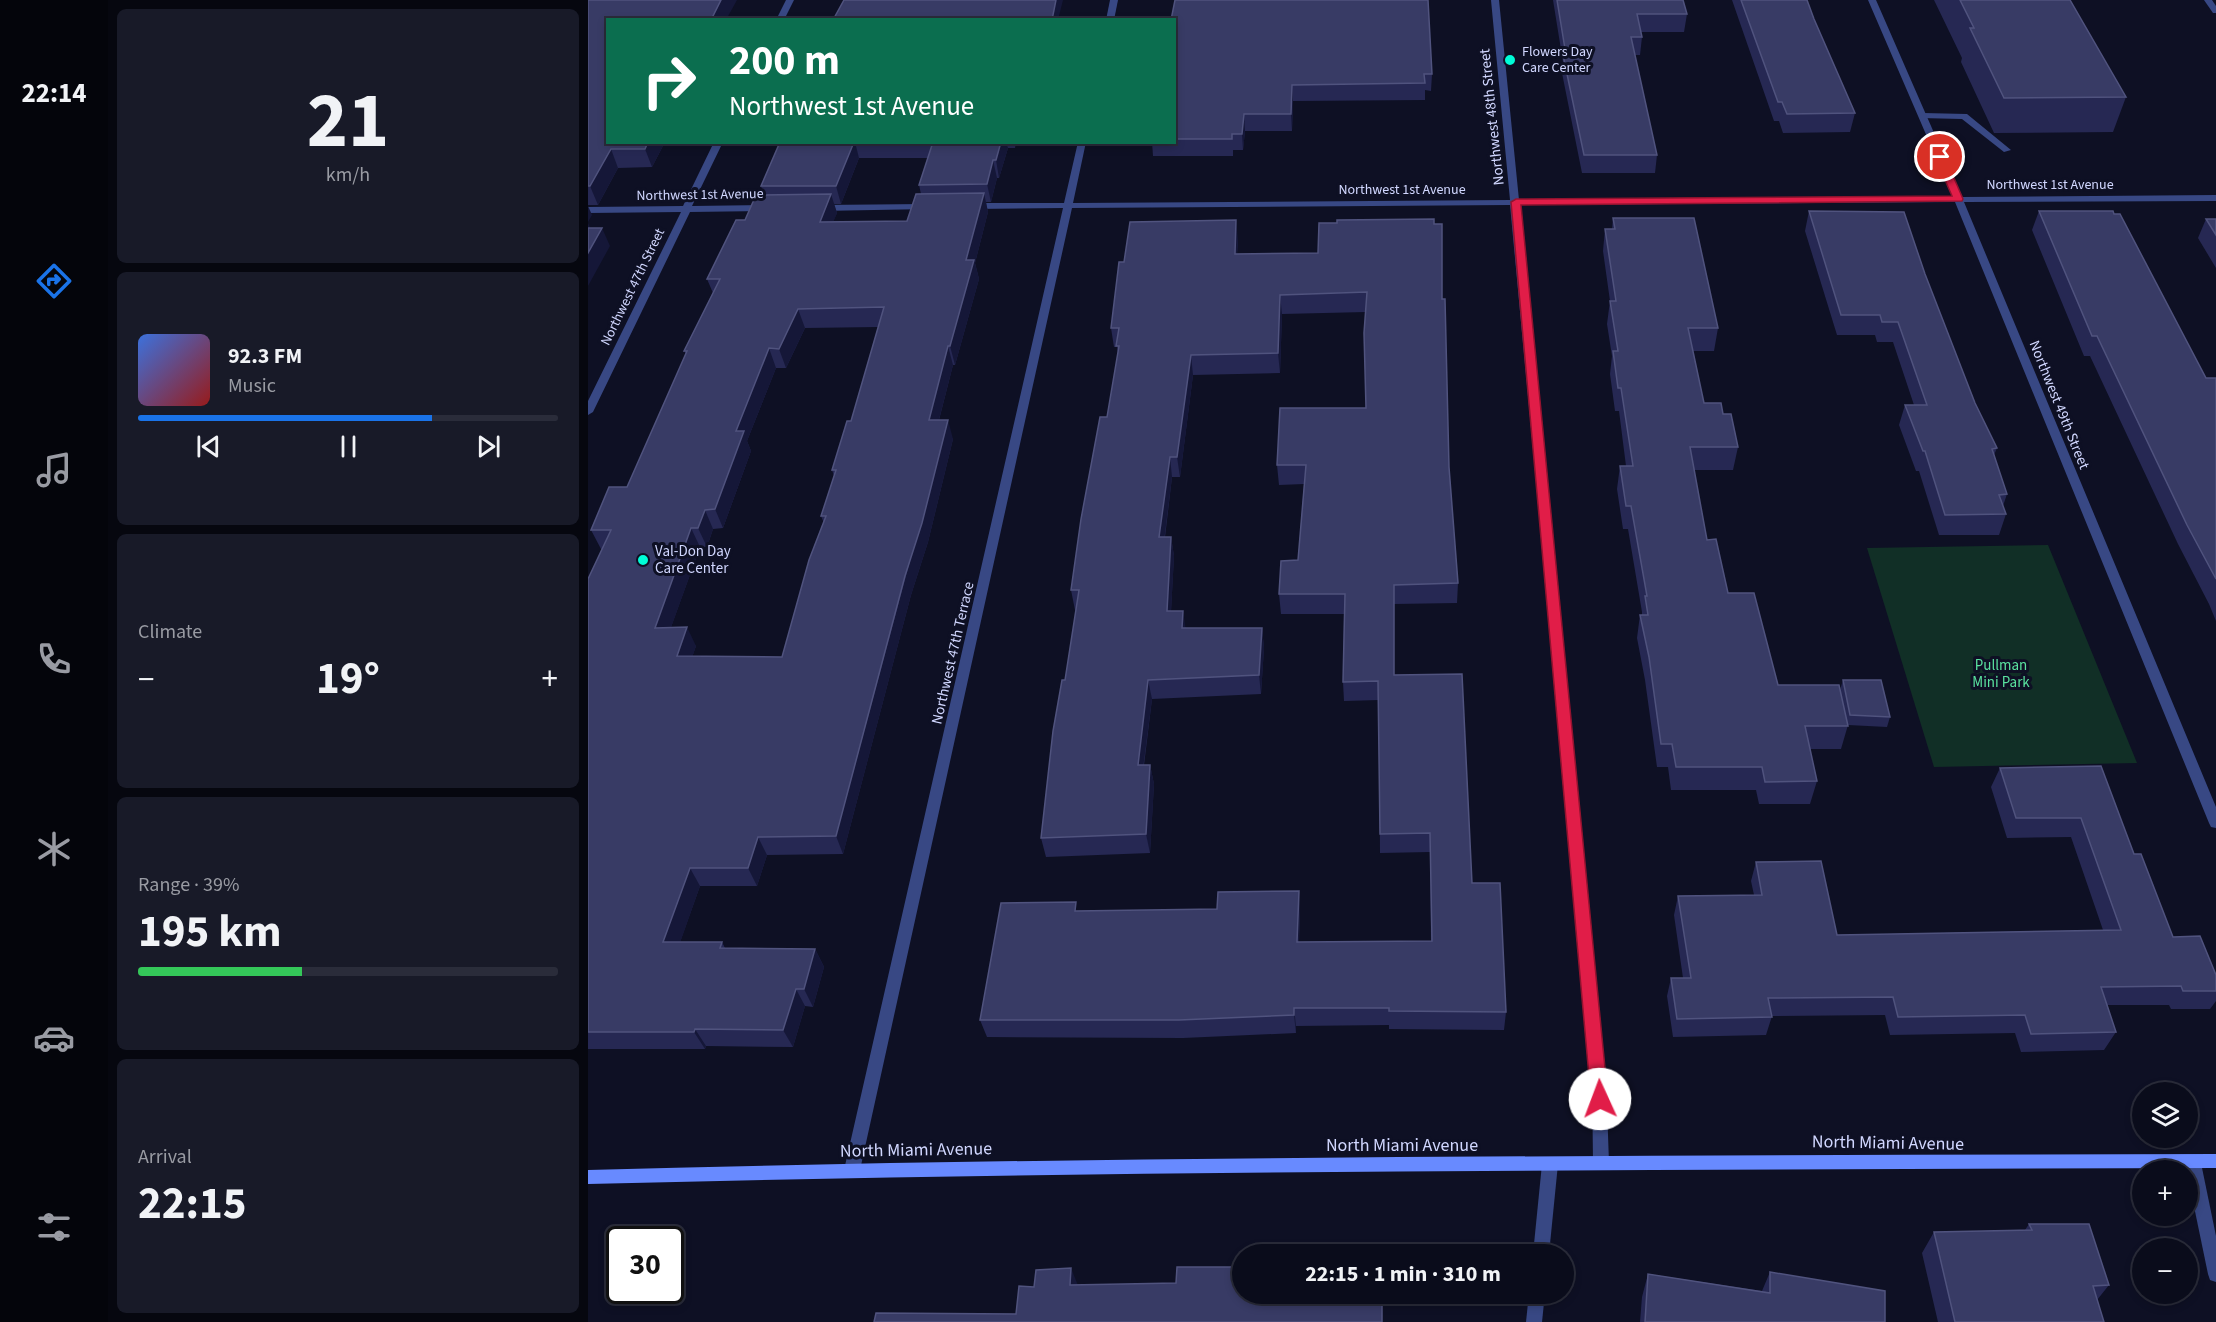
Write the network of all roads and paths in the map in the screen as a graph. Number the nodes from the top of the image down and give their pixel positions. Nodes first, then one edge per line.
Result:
1 (790, 0) edge
2 (1114, 0) edge
3 (1495, 0) edge
4 (1872, 0) edge
5 (2208, 0) edge
6 (2216, 11) edge
7 (781, 18) edge
8 (1110, 18) edge
9 (1923, 116) junction
10 (718, 144) edge
11 (1083, 144) edge
12 (2007, 150) dead end
13 (2216, 198) edge
14 (1958, 199) junction
15 (1516, 202) junction
16 (961, 206) edge
17 (1069, 206) junction
18 (937, 207) edge
19 (782, 208) edge
20 (806, 208) edge
21 (686, 209) junction
22 (588, 210) edge
23 (588, 412) edge
24 (2216, 823) edge
25 (2216, 1161) edge
26 (1601, 1162) junction
27 (2132, 1163) edge
28 (2198, 1163) edge
29 (1550, 1164) junction
30 (852, 1170) junction
31 (588, 1177) edge
32 (2198, 1187) edge
33 (1542, 1244) edge
34 (2216, 1274) edge
35 (1536, 1304) edge
36 (1534, 1322) edge

1 - 7 street
2 - 8 street
3 - 15 street, Northwest 48th Street
4 - 9 street, Northwest 49th Street
5 - 6 street
9 - 12 street
9 - 14 street, Northwest 49th Street
10 - 21 street, Northwest 47th Street
11 - 17 street, Northwest 47th Terrace
13 - 14 street, Northwest 1st Avenue
14 - 15 street, Northwest 1st Avenue
14 - 24 street, Northwest 49th Street
15 - 17 street, Northwest 1st Avenue
15 - 26 street, Northwest 48th Street
16 - 17 street, Northwest 1st Avenue
17 - 30 street, Northwest 47th Terrace
18 - 20 street
19 - 21 street, Northwest 1st Avenue
21 - 22 street, Northwest 1st Avenue
21 - 23 street, Northwest 47th Street
25 - 28 main road, North Miami Avenue
26 - 27 main road, North Miami Avenue
26 - 29 main road, North Miami Avenue
29 - 30 main road, North Miami Avenue
29 - 33 street
30 - 31 main road, North Miami Avenue
32 - 34 street
35 - 36 street

